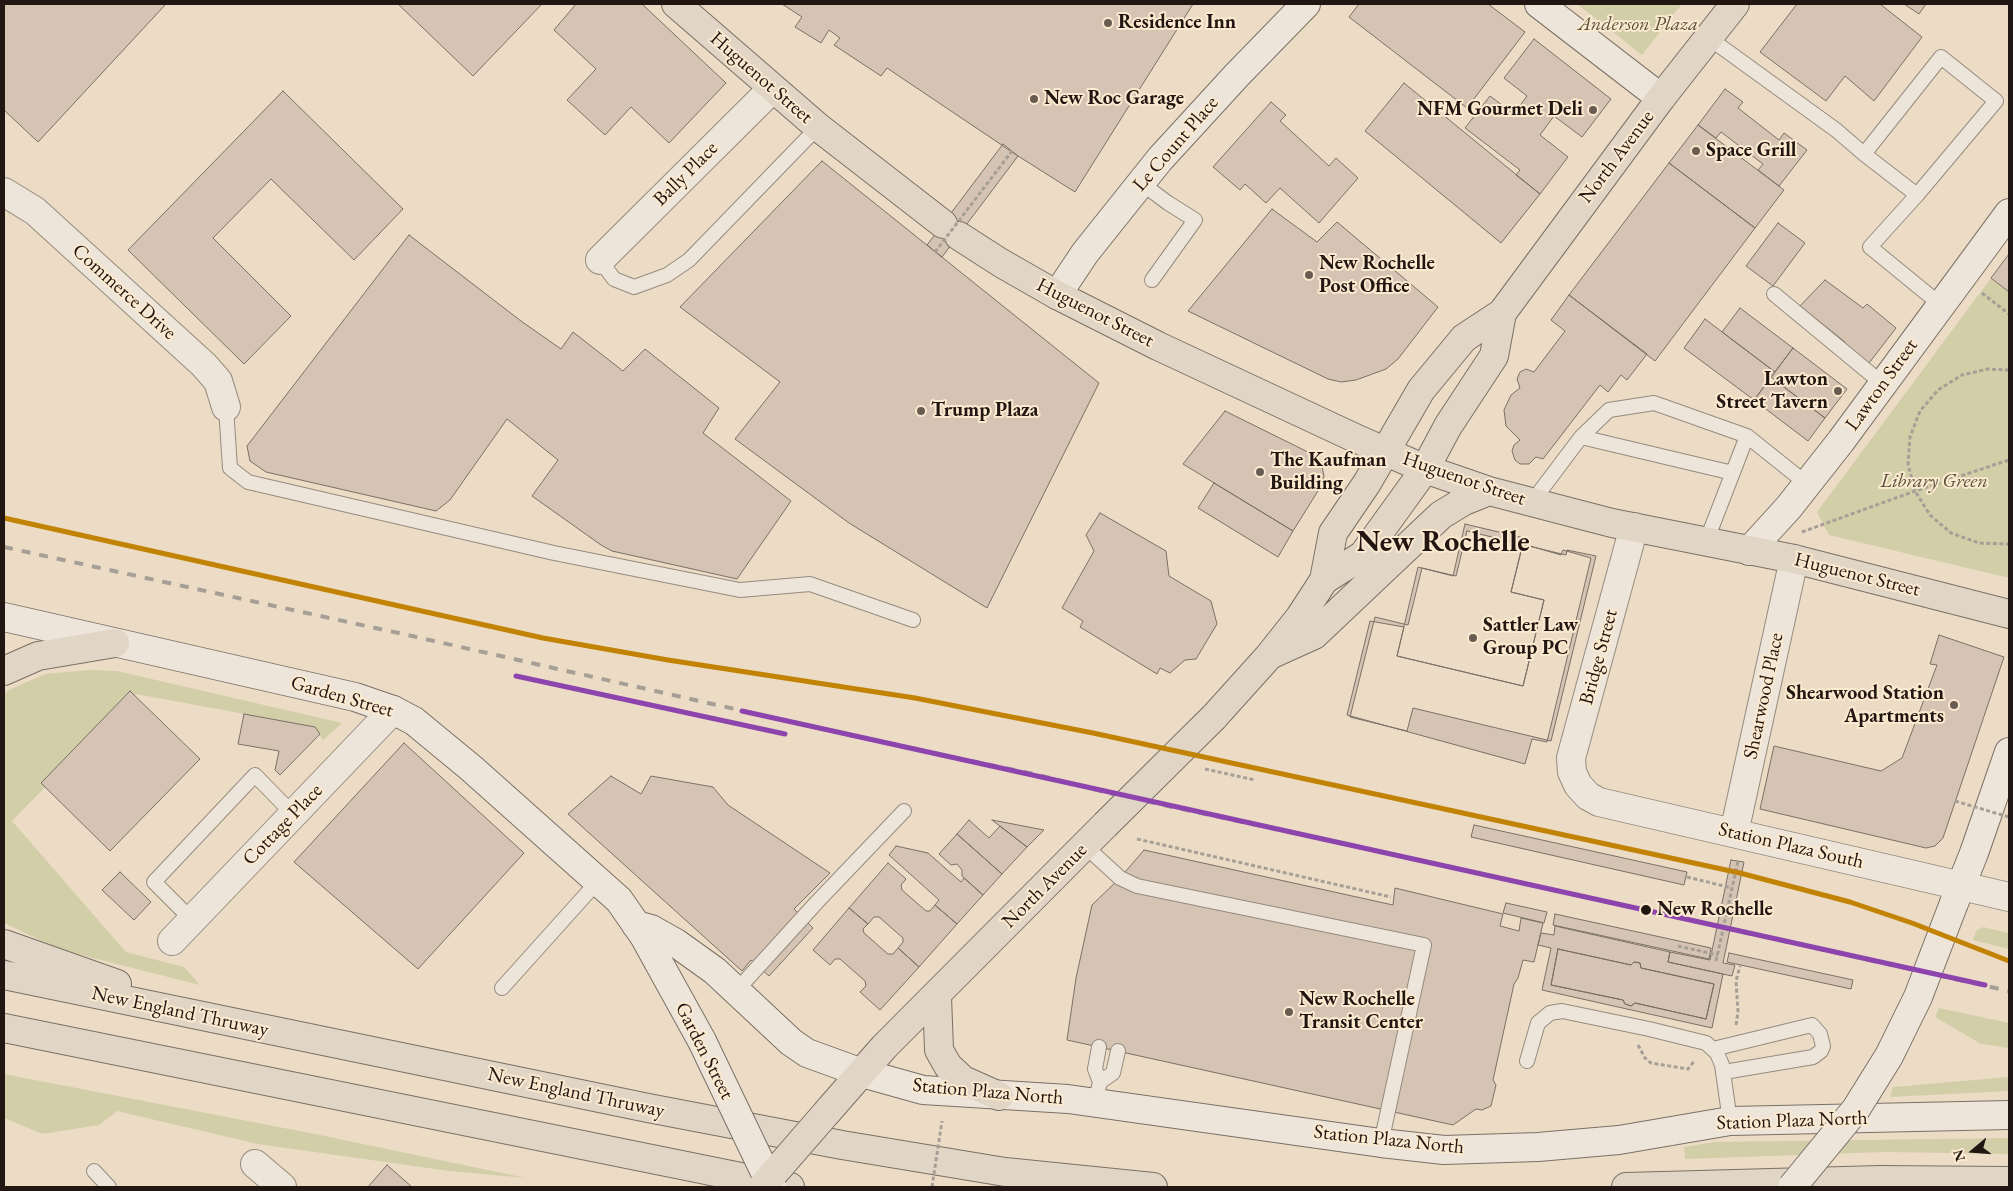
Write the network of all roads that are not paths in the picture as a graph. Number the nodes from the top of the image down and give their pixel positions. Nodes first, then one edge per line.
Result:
1 (676, 4) edge
2 (1306, 4) edge
3 (1539, 4) edge
4 (1735, 4) edge
5 (1709, 38) junction
6 (772, 89) junction
7 (1661, 98) junction
8 (818, 127) junction
9 (1864, 154) junction
10 (1141, 183) junction
11 (4, 192) edge
12 (1917, 195) junction
13 (2009, 213) edge
14 (600, 260) joint
15 (1152, 280) dead end
16 (1774, 294) dead end
17 (1057, 295) junction
18 (1941, 305) junction
19 (1502, 313) junction
20 (1883, 384) junction
21 (226, 407) joint
22 (1748, 436) junction
23 (1581, 437) junction
24 (1384, 451) junction
25 (1425, 469) junction
26 (1733, 473) junction
27 (1807, 484) junction
28 (1489, 491) junction
29 (1532, 502) junction
30 (1634, 528) junction
31 (1706, 542) junction
32 (1749, 551) junction
33 (1794, 559) junction
34 (1324, 580) junction
35 (2009, 614) edge
36 (4, 617) edge
37 (913, 620) dead end
38 (115, 643) junction
39 (1268, 656) junction
40 (4, 671) edge
41 (393, 710) junction
42 (2009, 752) edge
43 (1578, 786) joint
44 (904, 811) dead end
45 (293, 814) junction
46 (1734, 832) junction
47 (1084, 846) junction
48 (599, 880) junction
49 (1958, 894) junction
50 (2009, 897) edge
51 (192, 920) junction
52 (636, 924) junction
53 (172, 941) dead end
54 (4, 944) edge
55 (4, 975) edge
56 (502, 988) dead end
57 (737, 990) junction
58 (937, 996) junction
59 (230, 1022) junction
60 (4, 1028) edge
61 (1099, 1047) dead end
62 (1712, 1049) junction
63 (1118, 1051) dead end
64 (1527, 1061) dead end
65 (1724, 1072) junction
66 (862, 1073) junction
67 (1098, 1092) junction
68 (999, 1096) junction
69 (2009, 1115) edge
70 (1730, 1120) junction
71 (1380, 1143) junction
72 (254, 1164) dead end
73 (94, 1171) dead end
74 (2009, 1181) edge
75 (773, 1186) edge
76 (109, 1187) edge
77 (282, 1187) edge
78 (1153, 1187) edge
79 (1626, 1187) edge
80 (1792, 1187) edge

1 - 6 main road, Huguenot Street
2 - 10 street, Le Count Place
3 - 7 street
4 - 5 main road, North Avenue
5 - 7 main road, North Avenue
5 - 9 lane
6 - 8 main road, Huguenot Street
6 - 14 street, Bally Place
7 - 19 main road, North Avenue
8 - 14 lane
8 - 17 main road, Huguenot Street
9 - 12 lane
9 - 12 lane
10 - 15 lane
10 - 17 street, Le Count Place
11 - 21 street, Commerce Drive
12 - 18 lane
13 - 18 street, Lawton Street
16 - 20 lane
17 - 24 main road, Huguenot Street
18 - 20 street, Lawton Street
19 - 24 main road, North Avenue
19 - 25 main road, North Avenue
20 - 27 street, Lawton Street
21 - 37 lane
22 - 23 lane
22 - 26 lane
22 - 27 lane
23 - 26 lane
23 - 29 lane
24 - 25 main road, Huguenot Street
24 - 34 main road, North Avenue
25 - 28 main road, Huguenot Street
25 - 34 main road, North Avenue
26 - 31 lane
27 - 32 street, Lawton Street
28 - 29 main road, Huguenot Street
28 - 39 main road
29 - 30 main road, Huguenot Street
30 - 31 main road, Huguenot Street
30 - 43 street, Bridge Street
31 - 32 main road, Huguenot Street
32 - 33 main road, Huguenot Street
33 - 35 main road, Huguenot Street
33 - 46 street, Shearwood Place
34 - 39 main road, North Avenue
36 - 38 street, Garden Street
38 - 40 main road
38 - 41 street, Garden Street
39 - 47 main road, North Avenue, bridge
41 - 45 street, Cottage Place
41 - 48 street, Garden Street
42 - 49 street
43 - 46 street, Station Plaza South
44 - 57 lane
45 - 51 street, Cottage Place
45 - 51 lane
46 - 49 street, Station Plaza South
47 - 58 main road, North Avenue
47 - 71 lane
48 - 52 street, Garden Street
48 - 56 lane
49 - 50 street, Station Plaza South
49 - 80 street, bridge
51 - 53 street, Cottage Place
52 - 57 street, Station Plaza North
52 - 75 street, Garden Street, bridge
54 - 59 main road
55 - 59 main road, New England Thruway
57 - 66 street, Station Plaza North
58 - 66 main road, North Avenue
58 - 68 main road
59 - 78 main road, New England Thruway
60 - 75 main road
61 - 67 lane
62 - 64 lane
62 - 65 lane
62 - 65 lane
63 - 67 lane
65 - 70 lane
66 - 68 street, Station Plaza North
66 - 75 main road, North Avenue, bridge
67 - 68 street, Station Plaza North
67 - 71 street, Station Plaza North
69 - 70 street, Station Plaza North
70 - 71 street, Station Plaza North
72 - 77 street
73 - 76 lane
74 - 79 main road

